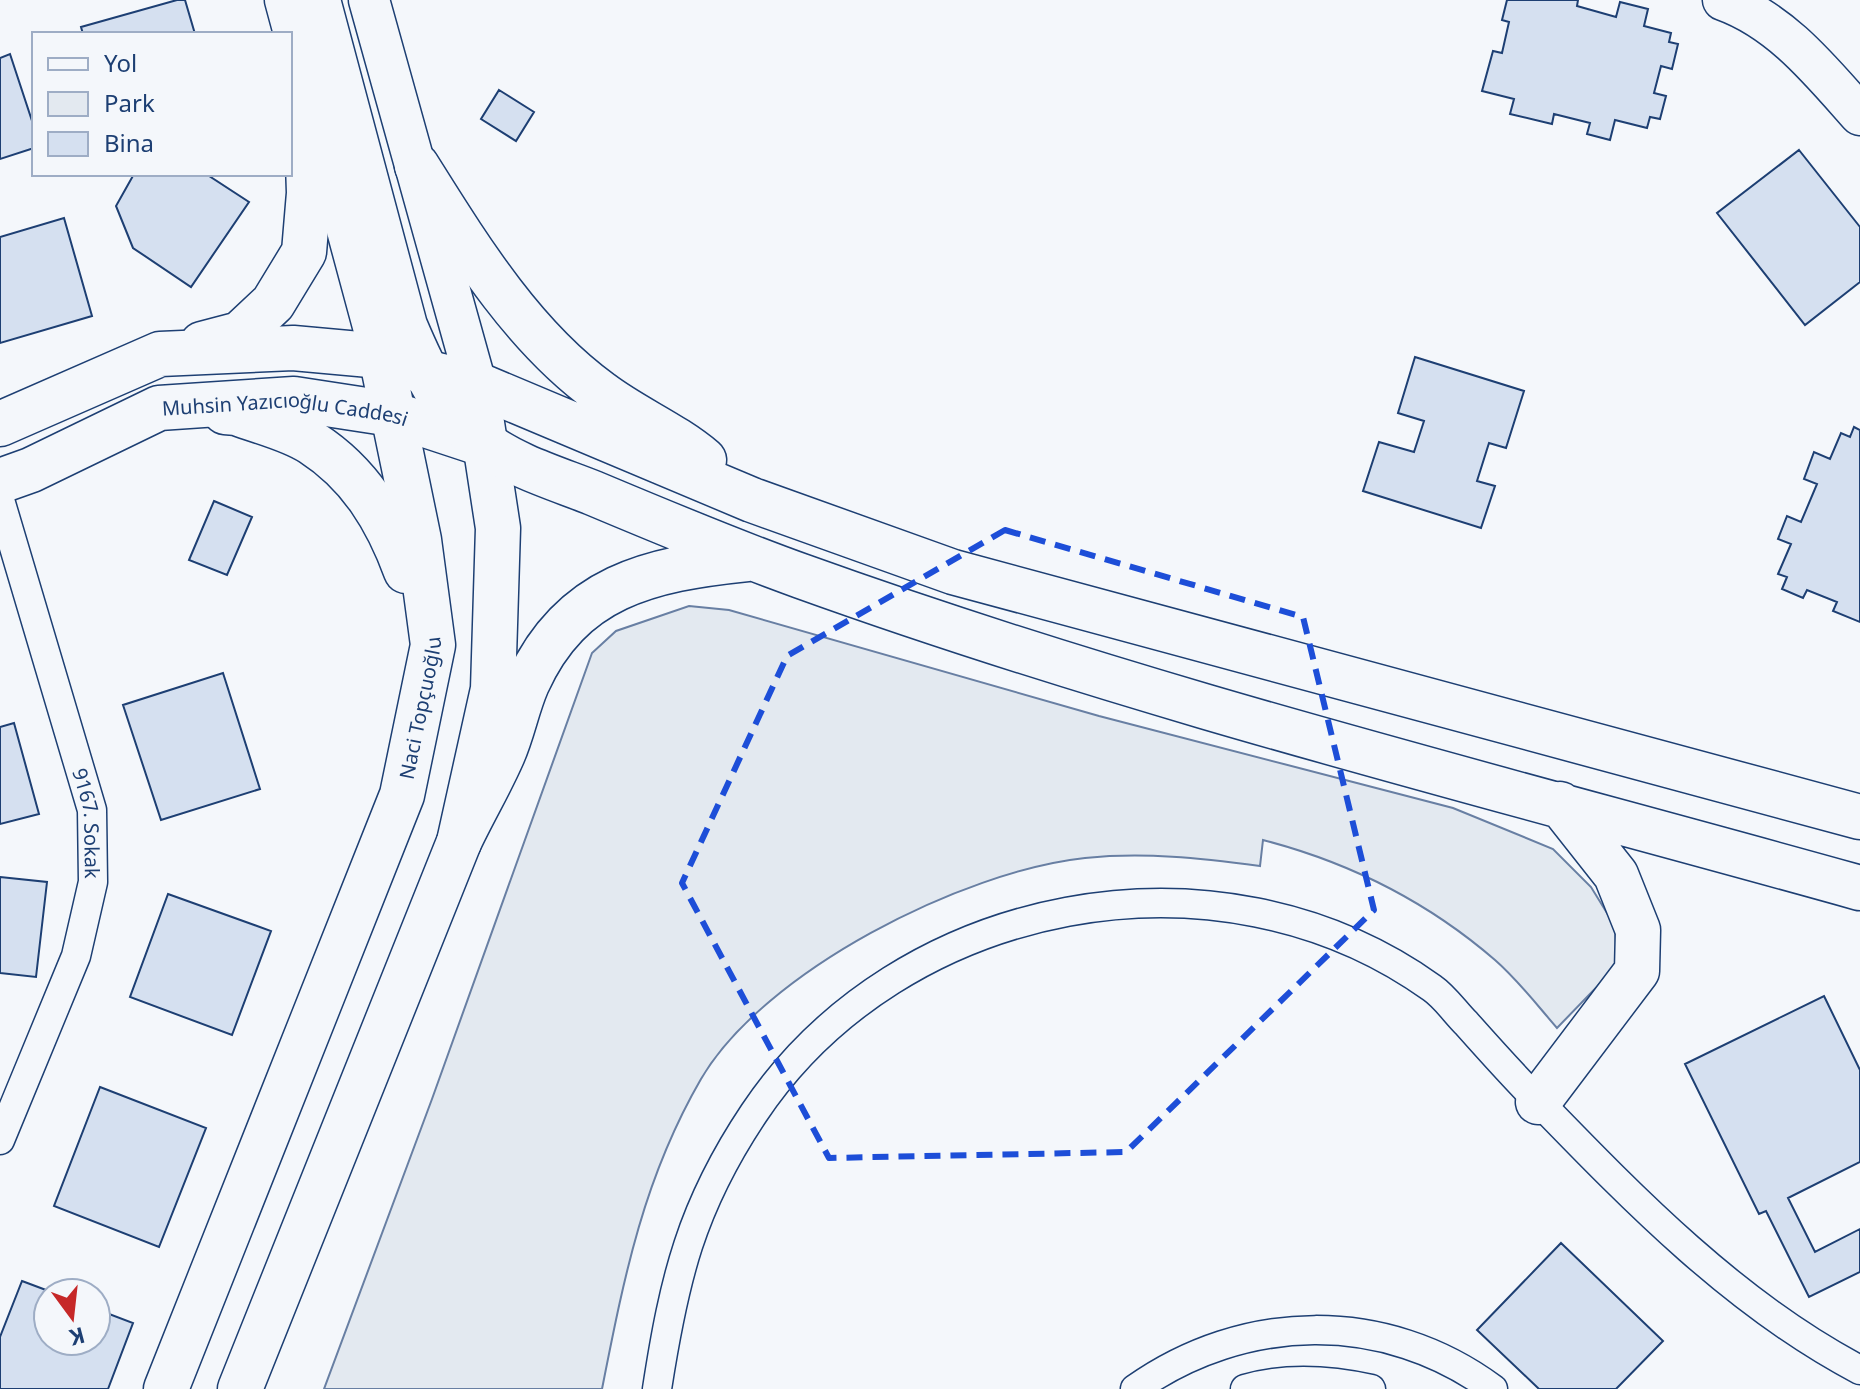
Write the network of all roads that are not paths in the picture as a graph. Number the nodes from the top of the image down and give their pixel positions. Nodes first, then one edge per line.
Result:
1 (285, 0) edge
2 (318, 0) edge
3 (369, 0) edge
4 (1723, 0) edge
5 (305, 75) junction
6 (1860, 115) edge
7 (417, 166) junction
8 (160, 354) junction
9 (381, 356) junction
10 (424, 372) junction
11 (476, 384) junction
12 (159, 408) junction
13 (392, 414) junction
14 (0, 424) edge
15 (486, 445) junction
16 (0, 481) edge
17 (0, 500) edge
18 (752, 500) junction
19 (753, 559) junction
20 (433, 645) junction
21 (1560, 804) junction
22 (1860, 817) edge
23 (459, 842) junction
24 (1860, 888) edge
25 (1538, 1102) junction
26 (0, 1140) edge
27 (1860, 1370) edge
28 (166, 1389) edge
29 (240, 1389) edge
30 (657, 1389) edge
31 (1135, 1389) edge
32 (1245, 1389) edge
33 (1371, 1389) edge
34 (1493, 1389) edge

1 - 5 main road, Naci Topçuoğlu
2 - 10 main road
3 - 7 main road
4 - 6 main road
5 - 8 main road
5 - 9 main road, Naci Topçuoğlu
7 - 11 main road
7 - 18 main road
8 - 9 main road
8 - 14 main road
9 - 10 main road
9 - 13 main road, Naci Topçuoğlu
10 - 11 main road
10 - 15 main road
11 - 15 main road
11 - 18 main road
12 - 13 main road, Muhsin Yazıcıoğlu Caddesi
12 - 16 main road, Muhsin Yazıcıoğlu Caddesi
12 - 20 main road
13 - 15 main road, Muhsin Yazıcıoğlu Caddesi
13 - 20 main road, Naci Topçuoğlu
15 - 19 main road
15 - 23 main road
17 - 26 street, 9167. Sokak
18 - 22 main road
19 - 21 main road
19 - 23 main road
20 - 28 main road, Naci Topçuoğlu
21 - 24 main road
21 - 25 main road
23 - 29 main road
25 - 27 street
25 - 30 street
31 - 34 street
32 - 33 street

